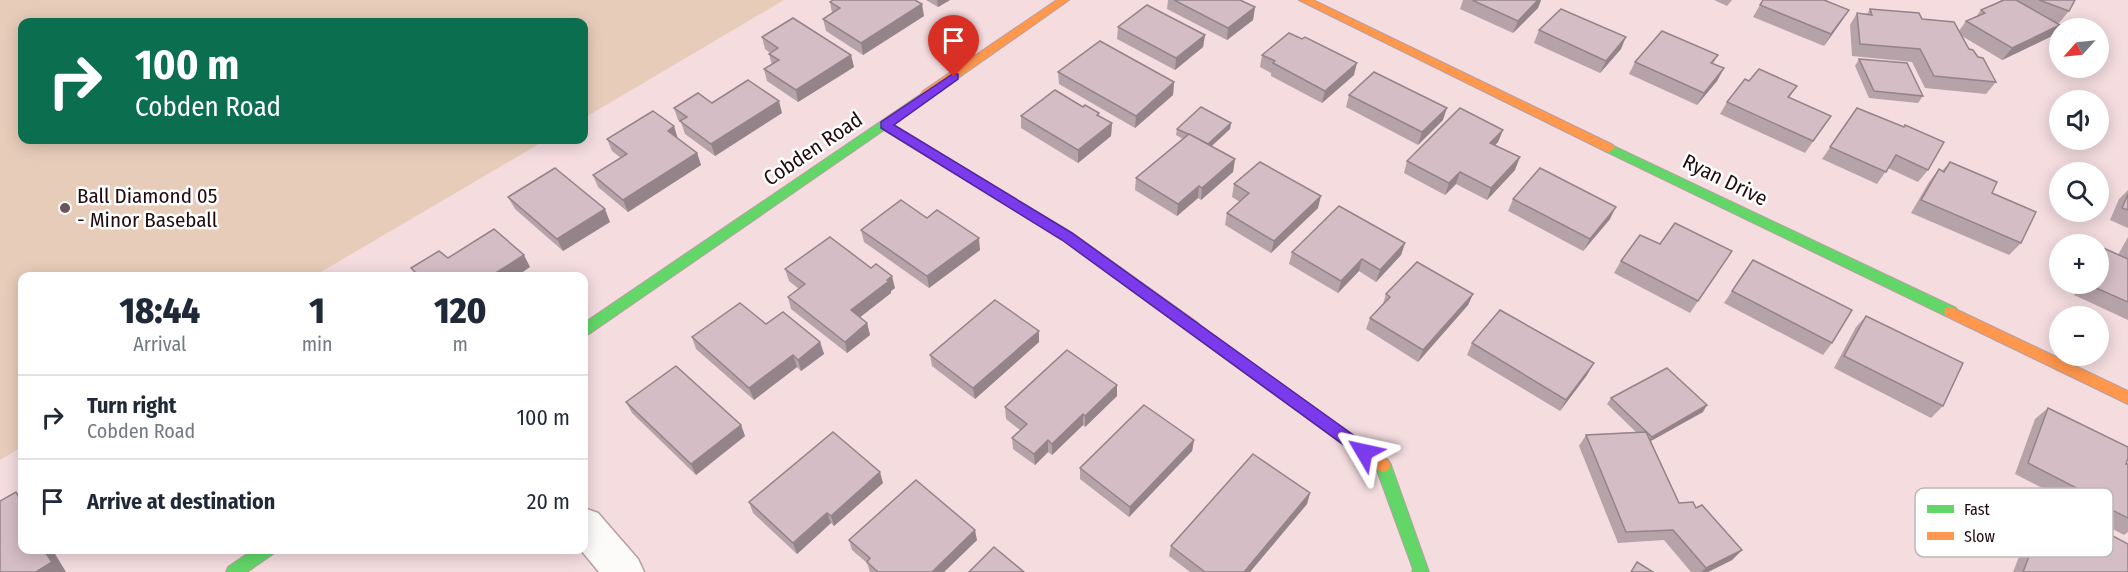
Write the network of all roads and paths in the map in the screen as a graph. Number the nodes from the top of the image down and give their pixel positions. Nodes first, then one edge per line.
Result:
1 (1064, 0) edge
2 (1304, 0) edge
3 (885, 125) junction
4 (588, 327) edge
5 (2128, 398) edge
6 (588, 530) edge
7 (260, 554) edge
8 (234, 572) edge
9 (624, 572) edge
10 (1420, 572) edge

1 - 3 street, Cobden Road
2 - 5 street, Ryan Drive
3 - 4 street, Cobden Road
3 - 10 street
6 - 9 street
7 - 8 street

